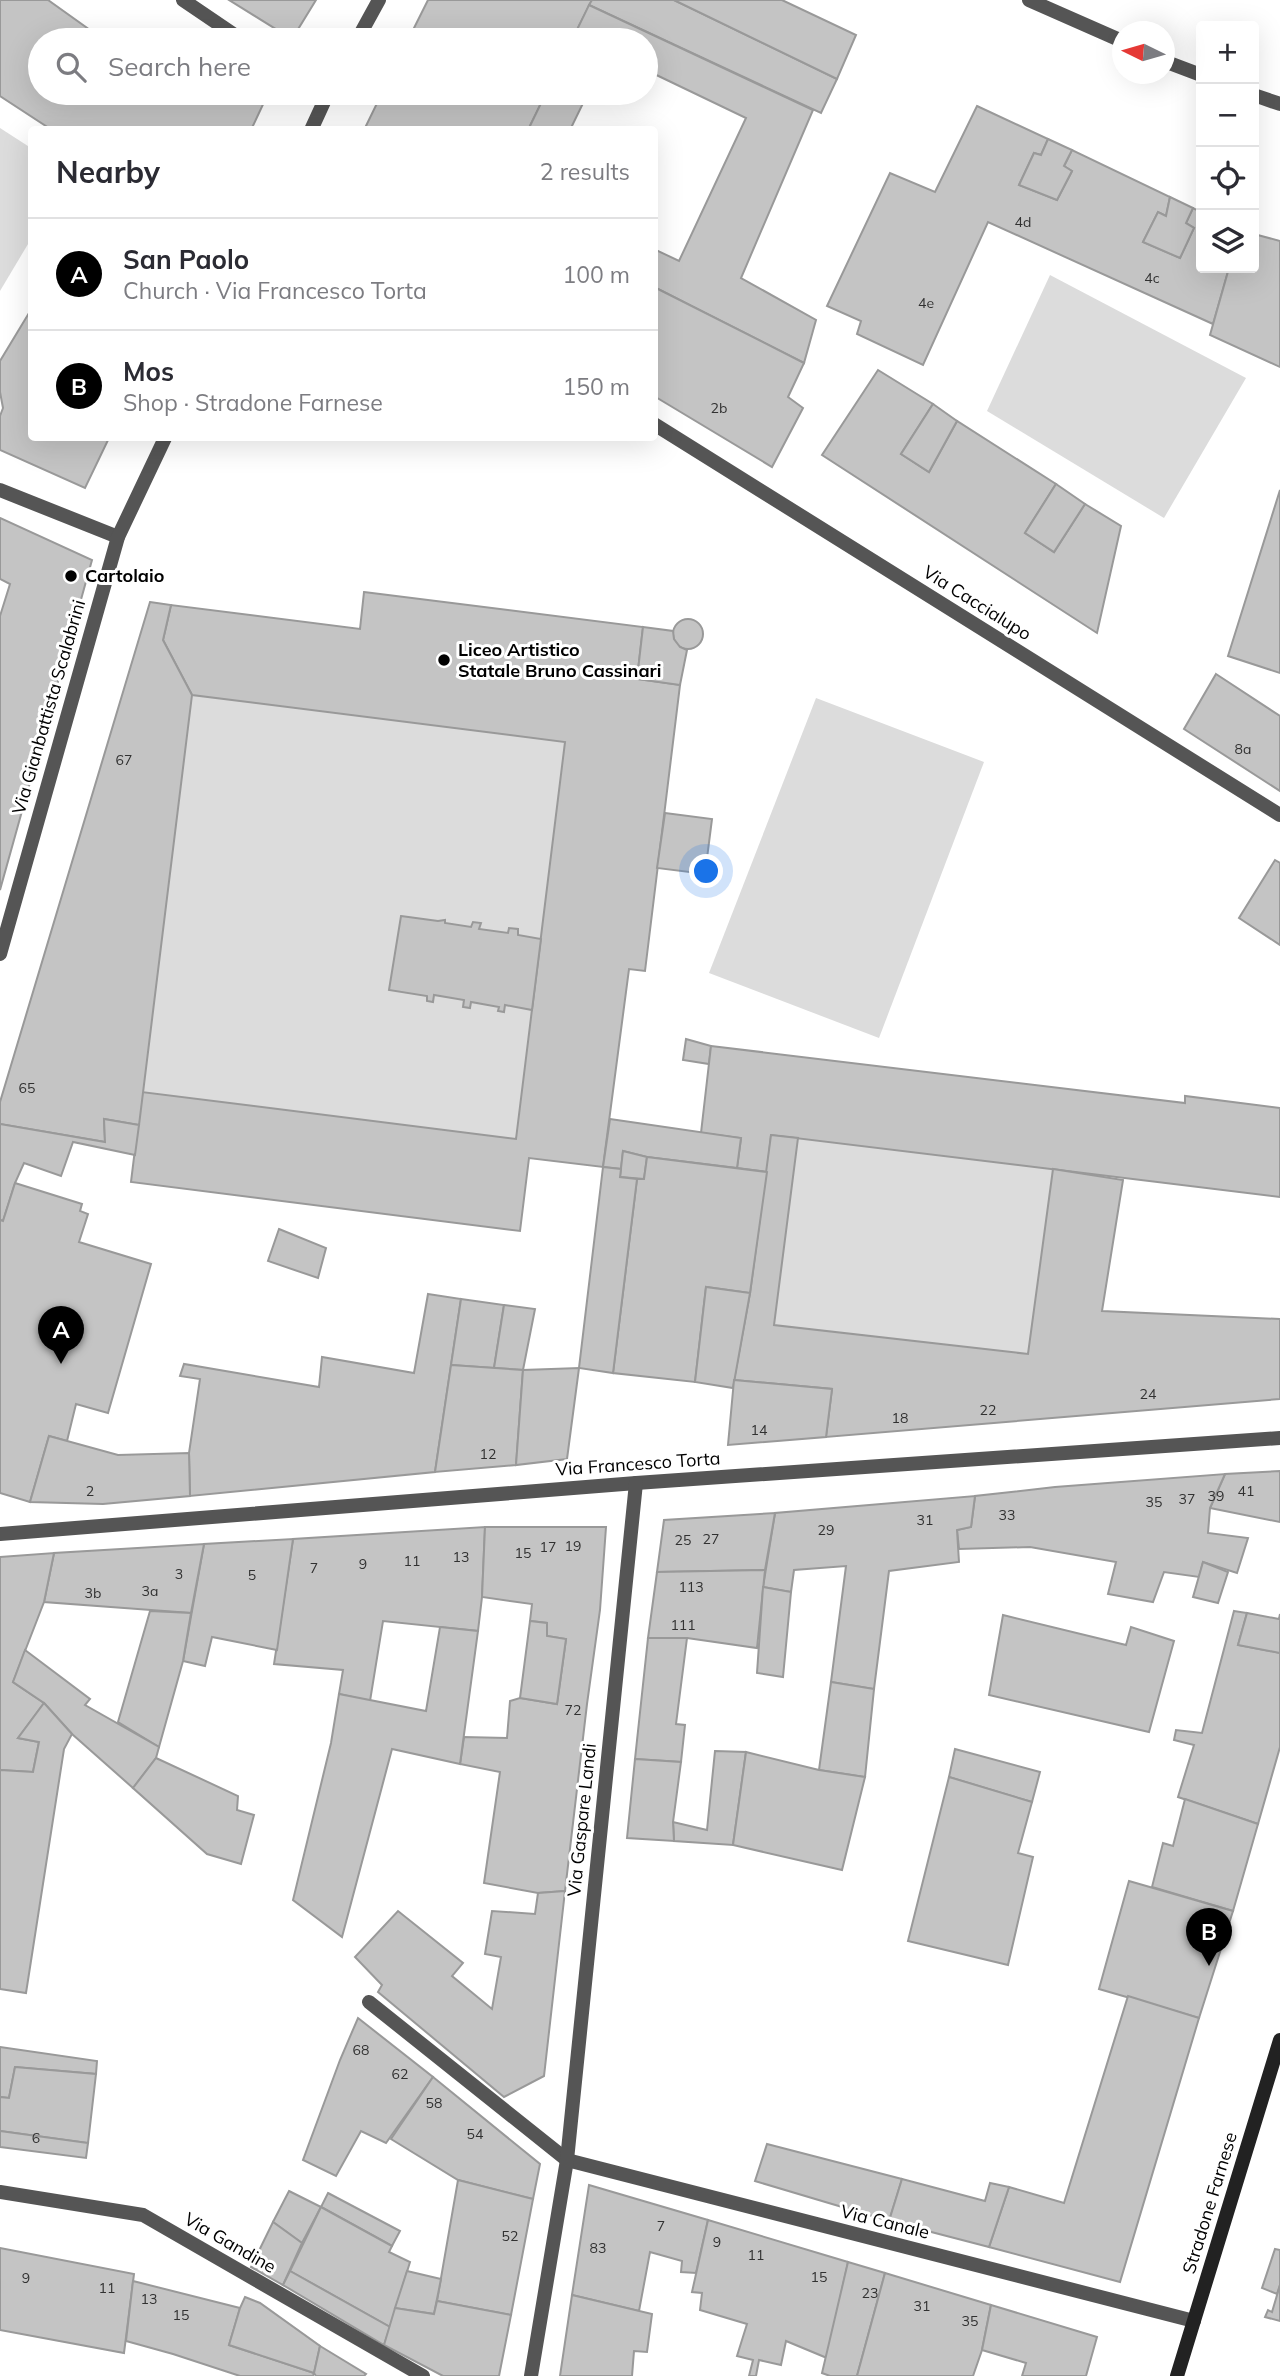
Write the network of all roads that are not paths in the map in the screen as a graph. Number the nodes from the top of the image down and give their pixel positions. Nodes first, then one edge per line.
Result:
1 (183, 0) edge
2 (379, 0) edge
3 (1029, 0) edge
4 (224, 28) edge
5 (364, 28) edge
6 (1112, 37) edge
7 (1175, 65) edge
8 (1196, 73) edge
9 (1259, 97) edge
10 (1280, 104) edge
11 (320, 105) edge
12 (312, 126) edge
13 (658, 427) edge
14 (164, 441) edge
15 (0, 491) edge
16 (118, 537) junction
17 (1280, 816) edge
18 (0, 954) edge
19 (1280, 1438) edge
20 (636, 1483) junction
21 (0, 1534) edge
22 (369, 2002) dead end
23 (1280, 2040) edge
24 (567, 2160) junction
25 (0, 2192) edge
26 (1194, 2321) junction
27 (423, 2376) edge
28 (531, 2376) edge
29 (1177, 2376) edge

1 - 4 street
2 - 5 street
3 - 6 street
7 - 8 street
9 - 10 street
11 - 12 street
13 - 17 street, Via Caccialupo
14 - 16 street, Via Gianbattista Scalabrini
15 - 16 street
16 - 18 street, Via Gianbattista Scalabrini
19 - 20 street, Via Francesco Torta
20 - 21 street, Via Francesco Torta
20 - 24 street, Via Gaspare Landi
22 - 24 street
23 - 26 street, Stradone Farnese
24 - 26 street, Via Canale
24 - 28 street, Via Gaspare Landi
25 - 27 street, Via Gandine
26 - 29 street, Stradone Farnese

